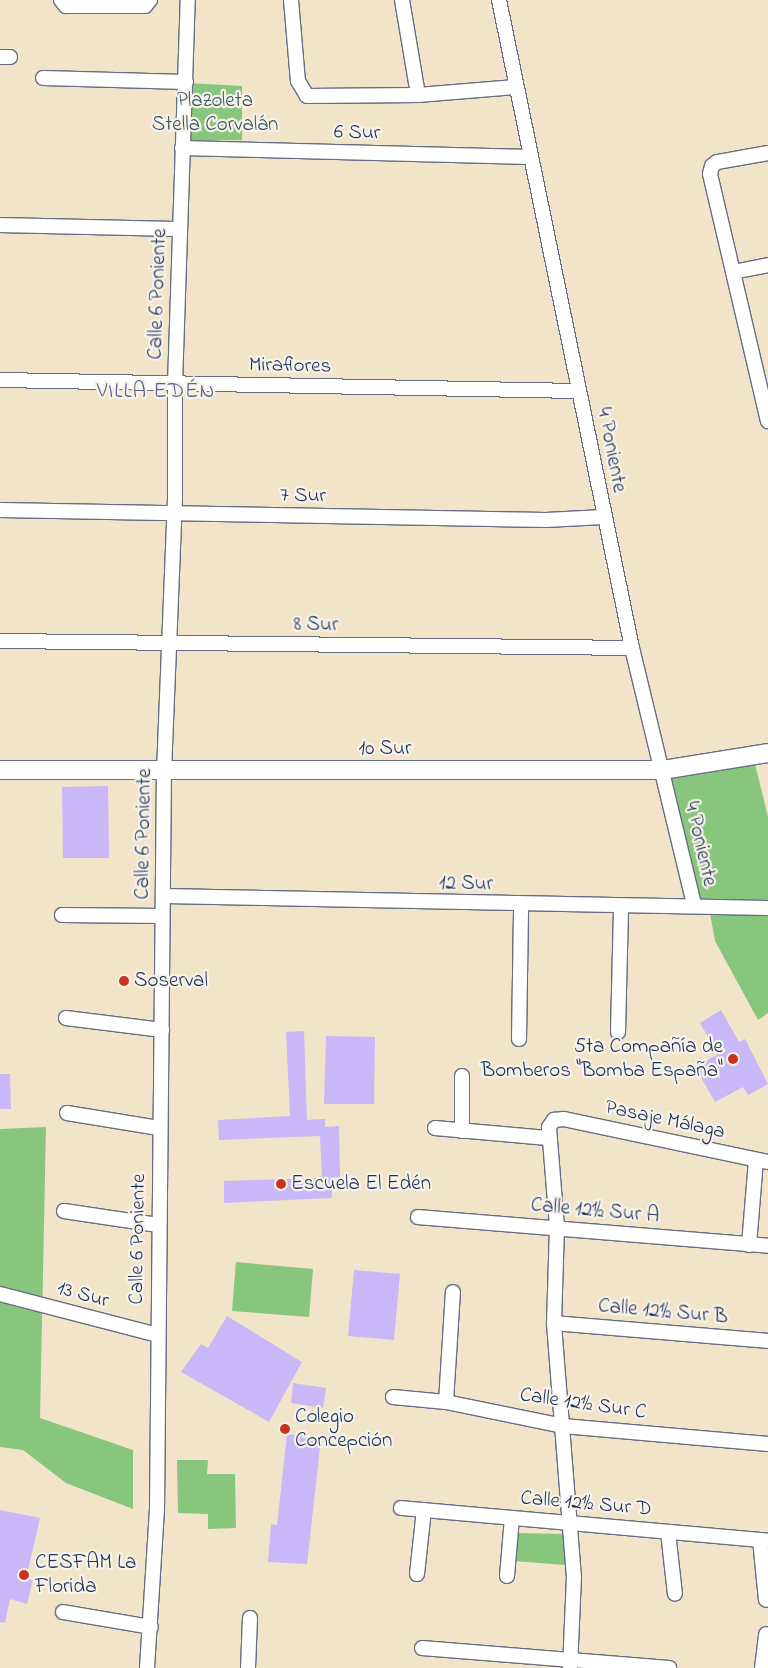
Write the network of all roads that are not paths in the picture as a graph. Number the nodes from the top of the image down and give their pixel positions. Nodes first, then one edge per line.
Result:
1 (61, 0) edge
2 (150, 0) edge
3 (188, 0) edge
4 (291, 0) edge
5 (402, 0) edge
6 (500, 0) edge
7 (43, 78) dead end
8 (186, 82) junction
9 (516, 87) junction
10 (418, 95) junction
11 (182, 148) junction
12 (768, 153) edge
13 (530, 157) junction
14 (0, 225) edge
15 (180, 229) junction
16 (768, 265) edge
17 (733, 272) junction
18 (762, 374) edge
19 (0, 380) edge
20 (175, 384) junction
21 (579, 391) junction
22 (768, 421) edge
23 (0, 510) edge
24 (174, 514) junction
25 (604, 516) junction
26 (0, 642) edge
27 (168, 643) junction
28 (632, 648) junction
29 (768, 753) edge
30 (0, 770) edge
31 (663, 770) junction
32 (164, 772) junction
33 (164, 896) junction
34 (521, 905) junction
35 (694, 905) junction
36 (621, 907) junction
37 (768, 908) edge
38 (62, 915) dead end
39 (162, 916) junction
40 (66, 1018) dead end
41 (162, 1030) junction
42 (618, 1032) dead end
43 (519, 1039) dead end
44 (462, 1076) dead end
45 (67, 1114) dead end
46 (159, 1128) junction
47 (435, 1128) dead end
48 (462, 1131) junction
49 (548, 1138) junction
50 (762, 1161) edge
51 (64, 1211) dead end
52 (418, 1217) dead end
53 (158, 1225) junction
54 (557, 1227) junction
55 (749, 1245) junction
56 (768, 1246) edge
57 (453, 1292) dead end
58 (0, 1294) edge
59 (554, 1323) junction
60 (157, 1335) junction
61 (768, 1341) edge
62 (394, 1397) dead end
63 (446, 1402) junction
64 (562, 1426) junction
65 (768, 1444) edge
66 (401, 1508) dead end
67 (424, 1510) junction
68 (512, 1518) junction
69 (571, 1523) junction
70 (668, 1532) junction
71 (764, 1540) edge
72 (417, 1574) dead end
73 (507, 1576) dead end
74 (675, 1594) dead end
75 (766, 1600) dead end
76 (63, 1612) dead end
77 (250, 1618) dead end
78 (151, 1627) junction
79 (766, 1634) dead end
80 (422, 1648) dead end
81 (571, 1664) edge
82 (147, 1668) edge
83 (248, 1668) edge
84 (669, 1668) edge
85 (762, 1668) edge

1 - 2 street
3 - 8 street, Calle 6 Poniente
4 - 10 street
5 - 10 street
6 - 9 street, 4 Poniente
7 - 8 street
8 - 11 street, Calle 6 Poniente
9 - 10 street
9 - 13 street, 4 Poniente
11 - 13 street, 6 Sur
11 - 15 street, Calle 6 Poniente
12 - 17 street
13 - 21 street, 4 Poniente
14 - 15 street
15 - 20 street, Calle 6 Poniente
16 - 17 street
17 - 18 street
18 - 22 street
19 - 20 street, Miraflores
20 - 21 street, Miraflores
20 - 24 street, Calle 6 Poniente
21 - 25 street, 4 Poniente
23 - 24 street, 7 Sur
24 - 25 street, 7 Sur
24 - 27 street, Calle 6 Poniente
25 - 28 street, 4 Poniente
26 - 27 street, 8 Sur
27 - 28 street, 8 Sur
27 - 32 street, Calle 6 Poniente
28 - 31 street, 4 Poniente
29 - 31 street, 10 Sur
30 - 32 street, 10 Sur
31 - 32 street, 10 Sur
31 - 35 street, 4 Poniente
32 - 33 street, Calle 6 Poniente
33 - 34 street, 12 Sur
33 - 39 street, Calle 6 Poniente
34 - 36 street, 12 Sur
34 - 43 street
35 - 36 street, 12 Sur
35 - 37 street, 12 Sur
36 - 42 street
38 - 39 street
39 - 41 street, Calle 6 Poniente
40 - 41 street
41 - 46 street, Calle 6 Poniente
44 - 48 street
45 - 46 street
46 - 53 street, Calle 6 Poniente
47 - 48 street
48 - 49 street
49 - 50 street, Pasaje Málaga
49 - 54 street
50 - 55 street
51 - 53 street
52 - 54 street, Calle 12½ Sur A
53 - 60 street, Calle 6 Poniente
54 - 55 street, Calle 12½ Sur A
54 - 59 street
55 - 56 street, Calle 12½ Sur A
57 - 63 street
58 - 60 street, 13 Sur
59 - 61 street, Calle 12½ Sur B
59 - 64 street
60 - 78 street, Calle 6 Poniente
62 - 63 street, Calle 12½ Sur C
63 - 64 street, Calle 12½ Sur C
64 - 65 street, Calle 12½ Sur C
64 - 69 street
66 - 67 street, Calle 12½ Sur D
67 - 68 street, Calle 12½ Sur D
67 - 72 street
68 - 69 street, Calle 12½ Sur D
68 - 73 street
69 - 70 street, Calle 12½ Sur D
69 - 81 street
70 - 71 street, Calle 12½ Sur D
70 - 74 street
71 - 75 street
76 - 78 street
77 - 83 street
78 - 82 street, Calle 6 Poniente
79 - 85 street
80 - 81 street
81 - 84 street

